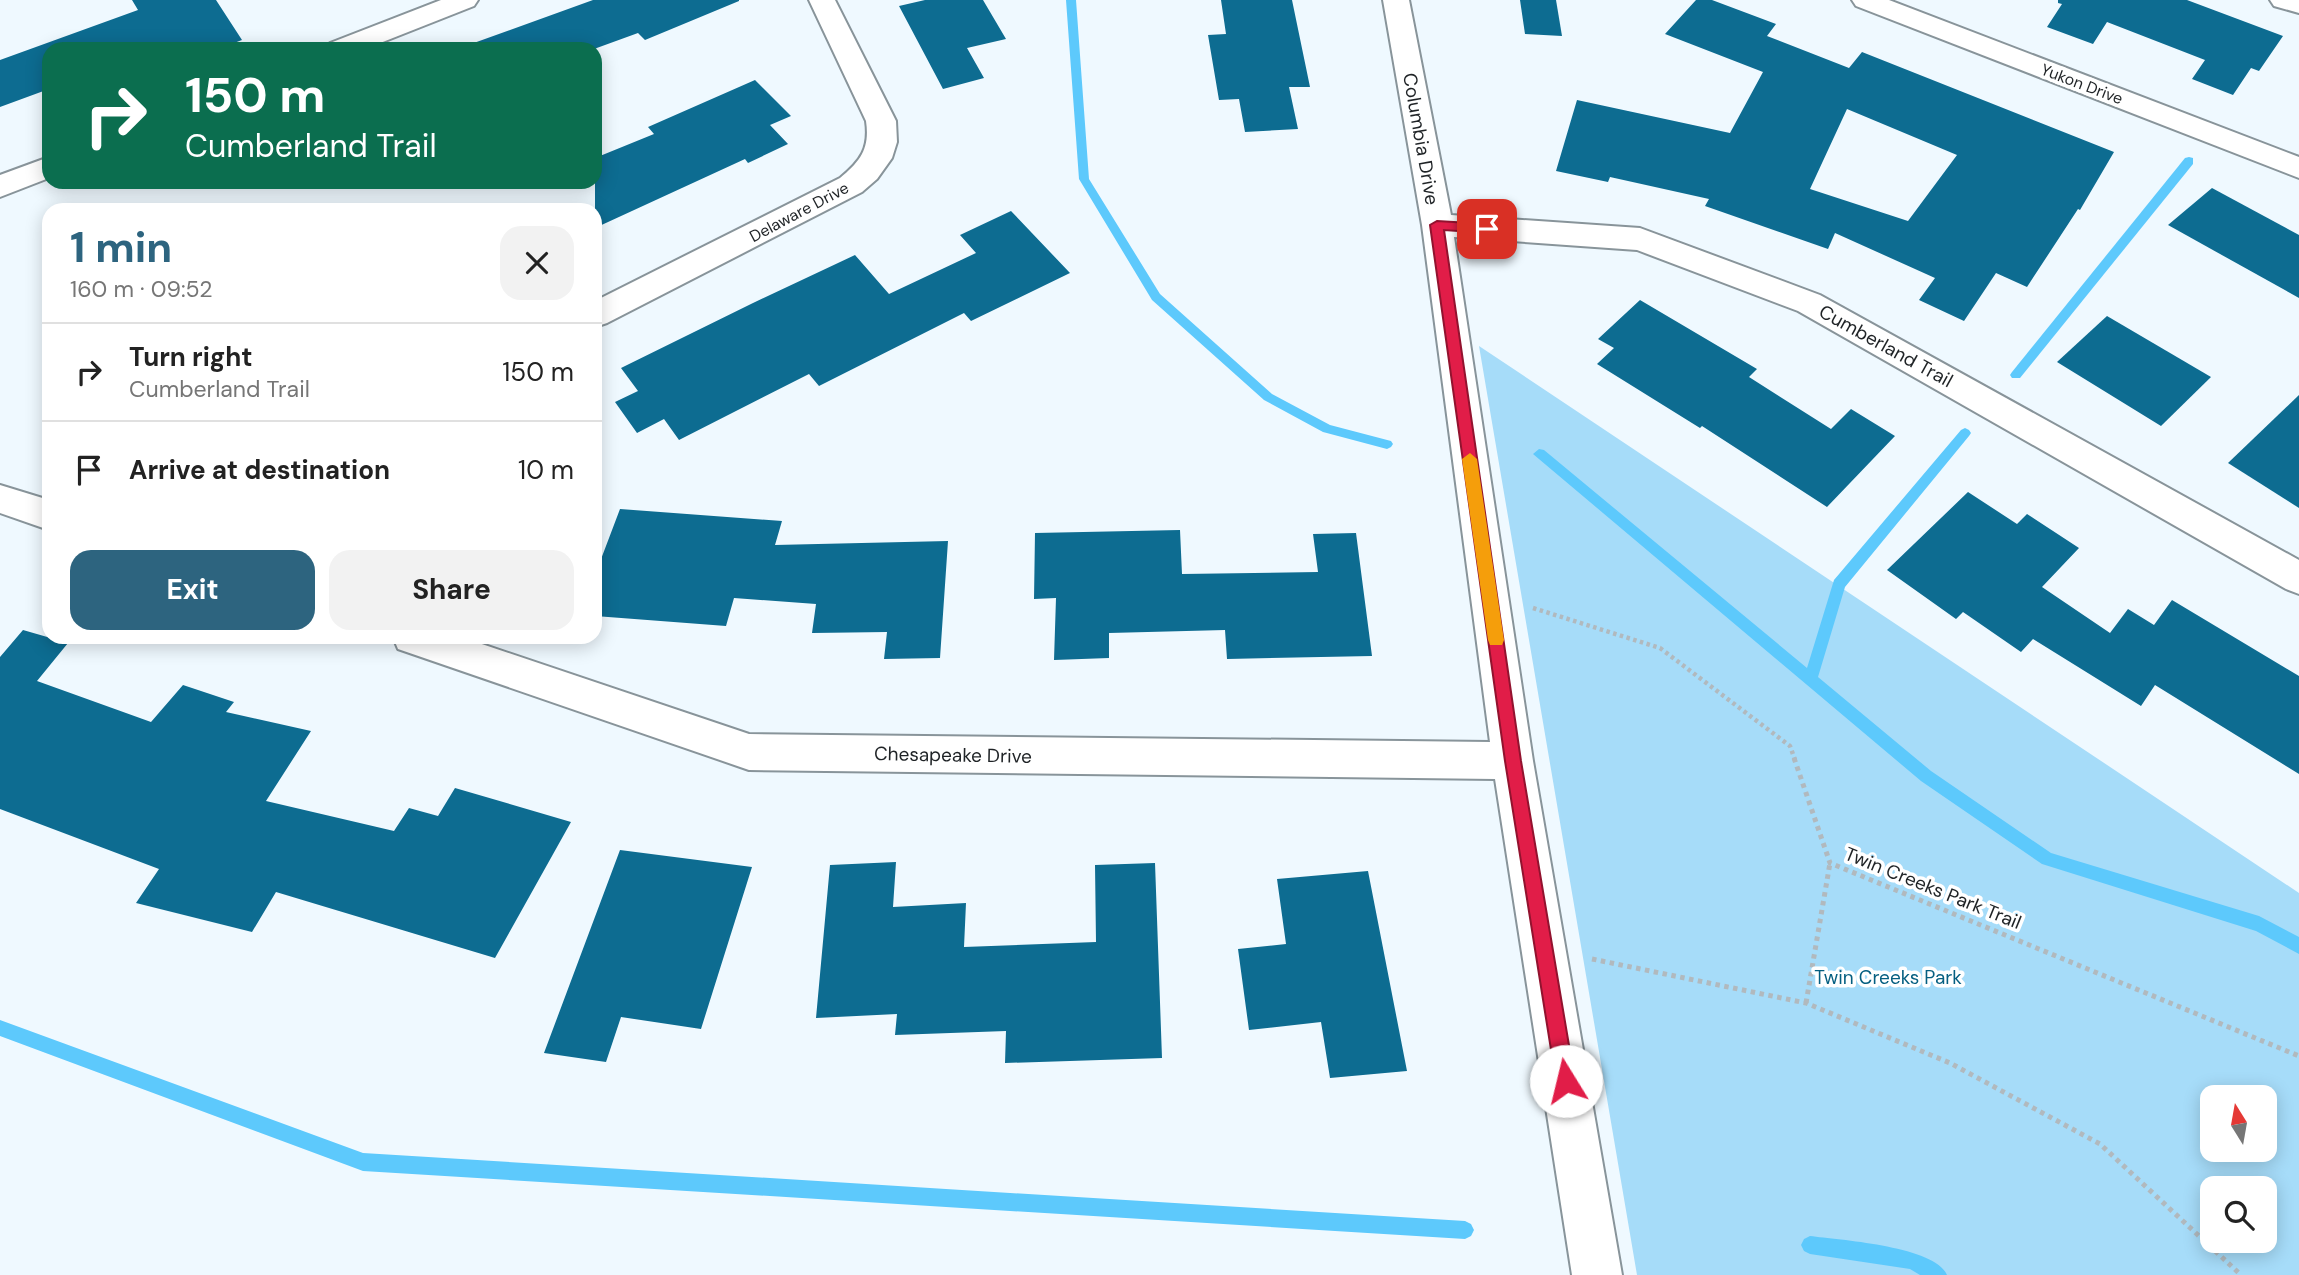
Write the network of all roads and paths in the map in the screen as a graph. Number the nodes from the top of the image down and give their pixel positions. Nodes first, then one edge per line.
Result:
1 (465, 0) edge
2 (822, 0) edge
3 (1396, 0) edge
4 (1865, 0) edge
5 (2283, 0) edge
6 (2299, 5) edge
7 (358, 42) edge
8 (2299, 168) edge
9 (42, 170) edge
10 (0, 187) edge
11 (1437, 225) junction
12 (602, 311) edge
13 (0, 499) edge
14 (42, 513) edge
15 (2299, 578) edge
16 (1489, 594) junction
17 (432, 644) edge
18 (1513, 761) junction
19 (1830, 863) junction
20 (1544, 950) junction
21 (1806, 1003) junction
22 (2299, 1056) edge
23 (1597, 1275) edge
24 (2241, 1275) edge

1 - 7 street
2 - 12 street, Delaware Drive
3 - 11 street, Columbia Drive
4 - 8 street, Yukon Drive
5 - 6 street
9 - 10 street
11 - 15 street, Cumberland Trail
11 - 16 street, Columbia Drive
13 - 14 street
16 - 18 street, Columbia Drive
16 - 19 path, Twin Creeks Park Trail
17 - 18 street, Chesapeake Drive
18 - 20 street, Columbia Drive
19 - 21 path
19 - 22 path, Twin Creeks Park Trail
20 - 21 path
20 - 23 street, Columbia Drive
21 - 24 path

